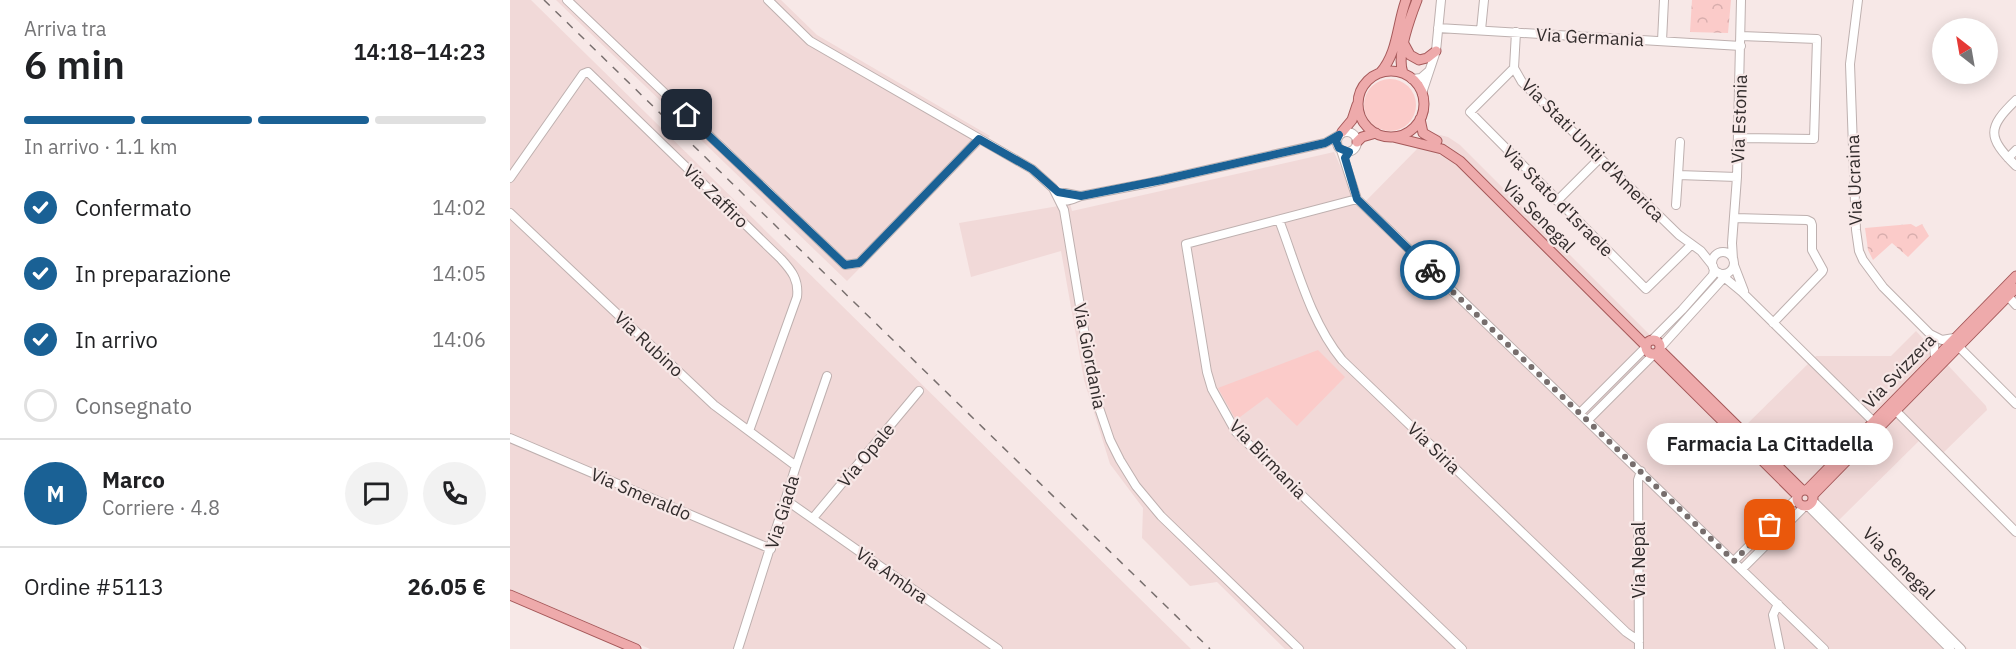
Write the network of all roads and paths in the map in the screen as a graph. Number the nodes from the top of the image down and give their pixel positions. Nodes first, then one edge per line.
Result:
1 (567, 0) edge
2 (768, 0) edge
3 (1406, 0) edge
4 (1417, 0) edge
5 (1441, 0) edge
6 (1484, 0) edge
7 (1664, 0) edge
8 (1741, 0) edge
9 (1858, 0) edge
10 (1438, 28) junction
11 (1481, 30) junction
12 (1516, 32) junction
13 (1741, 36) junction
14 (1662, 41) junction
15 (1404, 44) junction
16 (1741, 46) junction
17 (1436, 51) junction
18 (1514, 68) junction
19 (1430, 70) junction
20 (1380, 73) junction
21 (1403, 73) junction
22 (1412, 79) junction
23 (1422, 93) junction
24 (2016, 100) edge
25 (1357, 105) junction
26 (1420, 119) junction
27 (1376, 133) junction
28 (1340, 134) junction
29 (1393, 137) junction
30 (1738, 138) junction
31 (979, 139) junction
32 (1357, 142) junction
33 (1680, 142) dead end
34 (1325, 143) junction
35 (2016, 150) edge
36 (1343, 152) junction
37 (1600, 158) junction
38 (2008, 158) junction
39 (2016, 166) edge
40 (1678, 175) junction
41 (1737, 177) junction
42 (510, 178) edge
43 (1064, 197) junction
44 (1357, 199) junction
45 (1557, 201) junction
46 (1676, 205) dead end
47 (510, 213) edge
48 (1735, 218) junction
49 (1279, 220) junction
50 (1733, 237) junction
51 (1691, 245) junction
52 (1701, 251) junction
53 (1720, 253) junction
54 (1733, 262) junction
55 (1721, 274) junction
56 (2016, 276) edge
57 (2016, 288) edge
58 (2005, 293) junction
59 (1746, 296) junction
60 (2016, 305) edge
61 (1773, 323) junction
62 (1930, 334) junction
63 (1956, 342) junction
64 (1653, 348) junction
65 (1935, 357) junction
66 (827, 376) dead end
67 (919, 391) dead end
68 (2016, 404) edge
69 (1893, 408) junction
70 (1580, 413) junction
71 (1588, 420) junction
72 (1876, 424) junction
73 (749, 431) junction
74 (510, 438) edge
75 (796, 466) junction
76 (1641, 471) junction
77 (1805, 498) junction
78 (786, 500) junction
79 (813, 518) junction
80 (2016, 532) edge
81 (771, 549) junction
82 (1734, 561) junction
83 (1742, 569) junction
84 (510, 595) edge
85 (1778, 604) junction
86 (1639, 645) edge
87 (636, 649) edge
88 (738, 649) edge
89 (998, 649) edge
90 (1299, 649) edge
91 (1462, 649) edge
92 (1780, 649) edge
93 (1824, 649) edge
94 (1950, 649) edge
95 (1961, 649) edge

1 - 31 street
2 - 31 street, Via Giordania
3 - 20 main road
4 - 15 main road
5 - 10 street
6 - 11 street
7 - 14 street
8 - 13 street, Via Estonia
9 - 62 street, Via Ucraina
10 - 11 street, Via Germania
10 - 17 street
11 - 12 street, Via Germania
12 - 14 street, Via Germania
12 - 18 street, Via Stati Uniti d'America
13 - 16 street, Via Estonia
13 - 30 street
14 - 16 street, Via Germania
15 - 17 main road
15 - 21 main road
16 - 30 street, Via Estonia
17 - 19 street
18 - 37 street, Via Stati Uniti d'America
18 - 45 street, Via Stato d'Israele
19 - 22 street
19 - 23 street
20 - 21 main road
20 - 25 main road
21 - 22 main road
22 - 23 main road
23 - 26 main road
24 - 38 street
25 - 27 main road
25 - 28 main road
26 - 29 main road
26 - 64 main road, Via Senegal
27 - 29 main road
27 - 32 main road
28 - 32 street
28 - 34 street
28 - 36 street
29 - 64 main road, Via Senegal
30 - 41 street, Via Estonia
31 - 43 street, Via Giordania
32 - 36 street
33 - 40 street
34 - 36 street
34 - 43 street
35 - 38 street
36 - 44 street
37 - 45 street
37 - 51 street, Via Stati Uniti d'America
38 - 39 street
40 - 41 street
40 - 46 street
41 - 48 street, Via Estonia
42 - 73 street, Via Zaffiro
43 - 90 street, Via Giordania
44 - 49 street, Via Birmania
44 - 70 street
45 - 51 street, Via Stato d'Israele
47 - 73 street, Via Rubino
48 - 50 street, Via Estonia
48 - 61 street
49 - 86 street, Via Siria
49 - 91 street, Via Birmania
50 - 53 street, Via Estonia
50 - 54 street, Via Estonia
51 - 52 street, Via Stati Uniti d'America
52 - 53 street, Via Stati Uniti d'America
52 - 55 street, Via Stati Uniti d'America
53 - 54 street, Via Stati Uniti d'America
53 - 55 street, Via Estonia
54 - 55 street
54 - 59 street, Via Stati Uniti d'America
55 - 59 street, Via Stati Uniti d'America
55 - 64 street
55 - 64 street
56 - 58 main road, Via Svizzera
57 - 58 main road, Via Svizzera
58 - 60 street
58 - 63 main road, Via Svizzera
59 - 61 street, Via Stati Uniti d'America
61 - 72 street, Via Stati Uniti d'America
62 - 63 street
62 - 65 street
63 - 65 main road, Via Svizzera
63 - 68 street
63 - 69 main road, Via Svizzera
64 - 70 street
64 - 71 street
64 - 77 main road, Via Senegal
65 - 69 main road, Via Svizzera
66 - 75 street, Via Giada
67 - 79 street, Via Opale
69 - 72 main road, Via Svizzera
69 - 80 street
70 - 71 street
71 - 76 street
72 - 77 main road, Via Svizzera
73 - 75 street, Via Rubino
74 - 81 street, Via Smeraldo
75 - 78 street, Via Giada
76 - 82 street
76 - 86 street, Via Nepal
77 - 82 street, Via Svizzera
77 - 83 street, Via Svizzera
77 - 94 street, Via Senegal
77 - 95 street, Via Senegal
78 - 79 street, Via Ambra
78 - 81 street, Via Giada
79 - 89 street, Via Ambra
81 - 88 street, Via Giada
82 - 83 street
83 - 85 street
84 - 87 main road
85 - 92 street
85 - 93 street

